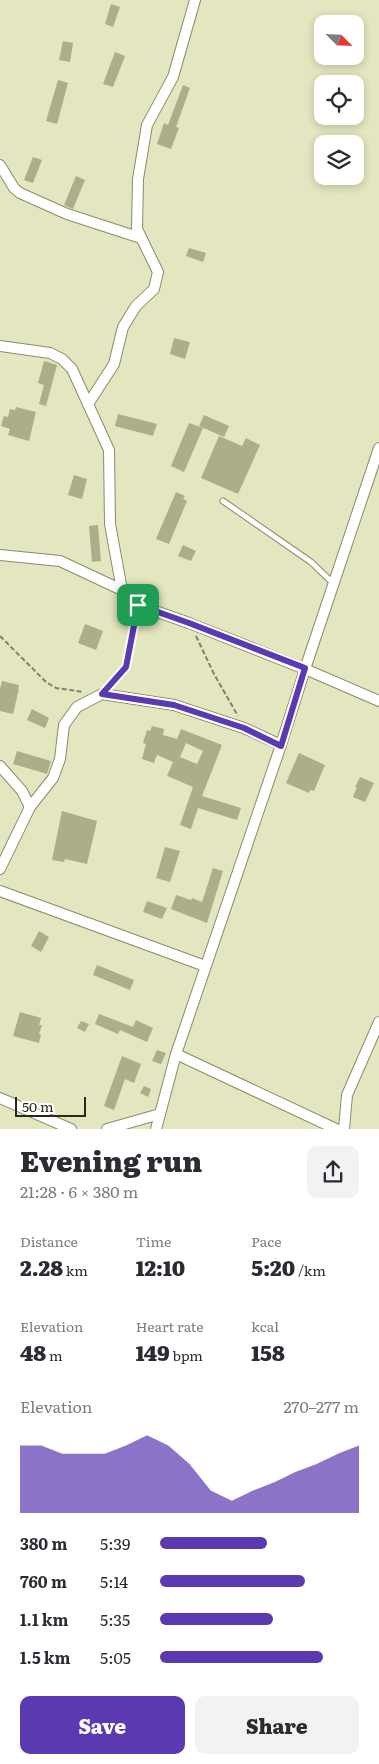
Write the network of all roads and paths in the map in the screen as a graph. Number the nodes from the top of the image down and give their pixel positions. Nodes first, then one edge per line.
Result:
1 (195, 0) edge
2 (0, 165) edge
3 (141, 238) junction
4 (0, 346) edge
5 (88, 404) junction
6 (379, 448) edge
7 (223, 501) dead end
8 (0, 555) edge
9 (333, 583) junction
10 (122, 590) junction
11 (138, 605) junction
12 (189, 623) junction
13 (0, 636) edge
14 (305, 668) junction
15 (102, 694) junction
16 (379, 701) edge
17 (244, 728) junction
18 (281, 746) junction
19 (0, 766) edge
20 (30, 808) junction
21 (0, 869) edge
22 (0, 891) edge
23 (205, 966) junction
24 (379, 1022) edge
25 (176, 1054) junction
26 (0, 1098) edge
27 (160, 1114) junction
28 (71, 1129) edge
29 (107, 1129) edge
30 (156, 1129) edge
31 (336, 1129) edge
32 (344, 1129) edge

1 - 3 street
2 - 3 street
3 - 5 street
4 - 5 street
5 - 10 street
6 - 9 street
7 - 9 lane
8 - 10 street
9 - 14 street
10 - 11 street
11 - 12 street
11 - 15 path
12 - 14 street
12 - 17 path
13 - 15 path
14 - 16 street
14 - 18 street
15 - 17 street
15 - 20 street
17 - 18 street
18 - 23 street
19 - 20 street
20 - 21 street
22 - 23 street
23 - 25 street
24 - 32 street
25 - 27 street
25 - 31 street
26 - 28 street
27 - 29 street
27 - 30 street

